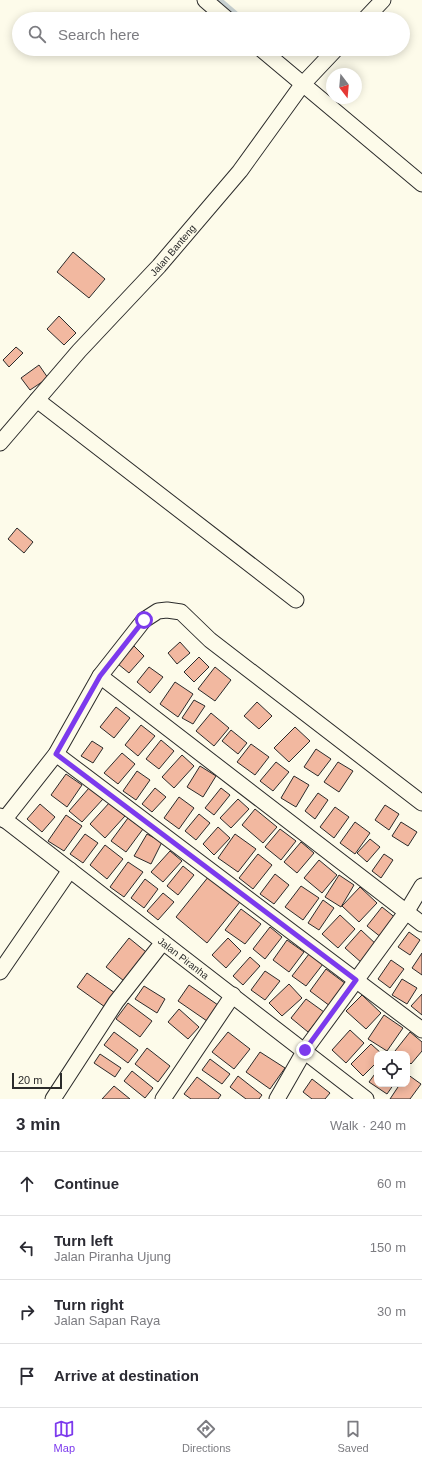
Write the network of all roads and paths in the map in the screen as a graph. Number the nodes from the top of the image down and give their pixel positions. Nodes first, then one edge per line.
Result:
1 (205, 0) edge
2 (383, 0) edge
3 (219, 12) edge
4 (372, 12) edge
5 (269, 56) edge
6 (329, 56) edge
7 (302, 85) junction
8 (422, 184) edge
9 (37, 400) junction
10 (0, 443) edge
11 (296, 600) dead end
12 (100, 676) junction
13 (56, 754) junction
14 (422, 804) edge
15 (2, 818) edge
16 (70, 870) junction
17 (422, 886) edge
18 (407, 912) junction
19 (422, 924) edge
20 (163, 942) junction
21 (0, 972) edge
22 (356, 980) junction
23 (233, 995) junction
24 (422, 1030) edge
25 (305, 1050) junction
26 (53, 1099) edge
27 (163, 1099) edge
28 (277, 1099) edge
29 (366, 1099) edge

1 - 3 street
2 - 4 street
5 - 7 street
6 - 7 street, Jalan Banteng
7 - 8 street
7 - 9 street, Jalan Banteng
9 - 10 street, Jalan Banteng
9 - 11 street
12 - 13 street
12 - 14 street
12 - 18 street
13 - 15 street
13 - 22 street
15 - 16 street, Jalan Piranha
16 - 20 street, Jalan Piranha
16 - 21 street
17 - 18 street
18 - 19 street
18 - 22 street
20 - 23 street, Jalan Piranha
20 - 26 street
22 - 24 street
22 - 25 street
23 - 25 street, Jalan Piranha
23 - 27 street
25 - 28 street
25 - 29 street, Jalan Piranha

